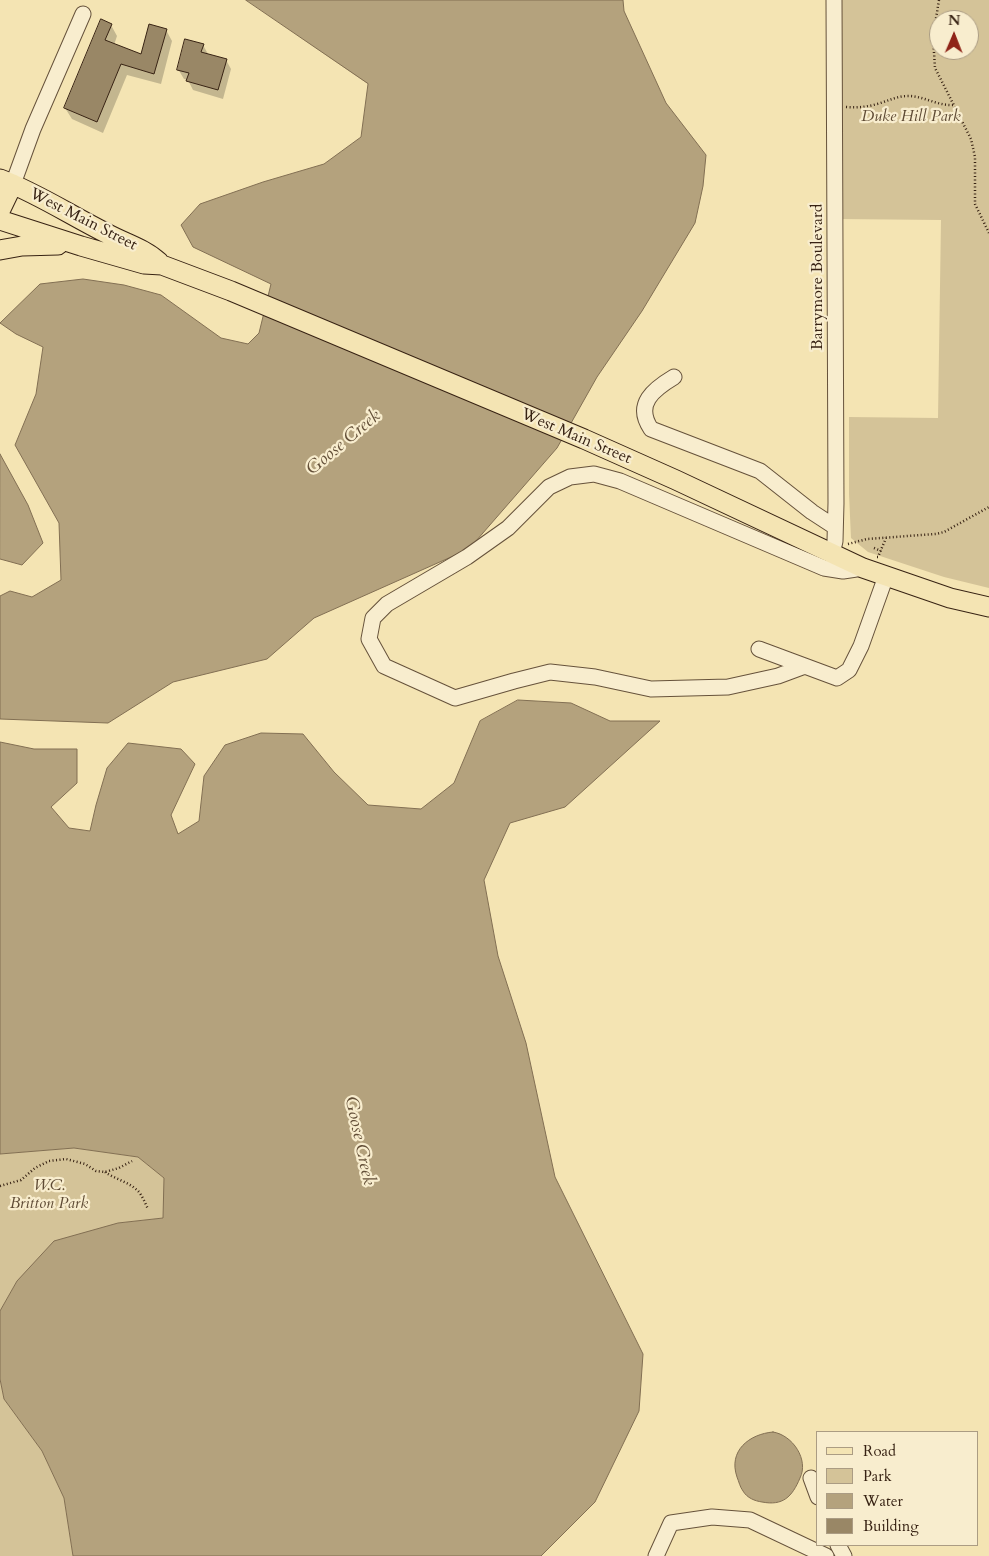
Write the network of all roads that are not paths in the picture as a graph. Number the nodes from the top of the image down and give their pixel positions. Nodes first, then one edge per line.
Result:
1 (834, 0) edge
2 (83, 14) dead end
3 (6, 181) edge
4 (0, 211) edge
5 (0, 220) edge
6 (81, 246) junction
7 (0, 250) edge
8 (162, 265) junction
9 (674, 376) dead end
10 (835, 527) junction
11 (839, 550) junction
12 (867, 561) junction
13 (886, 576) junction
14 (989, 607) edge
15 (759, 649) dead end
16 (805, 666) junction
17 (811, 1478) dead end
18 (816, 1492) edge
19 (656, 1556) edge
20 (826, 1556) edge

1 - 10 street, Barrymore Boulevard
2 - 3 street
3 - 4 main road
3 - 8 main road, West Main Street
5 - 6 main road, West Main Street
6 - 7 main road
6 - 8 main road, West Main Street
8 - 11 main road, West Main Street
9 - 10 street
10 - 11 street, Barrymore Boulevard
11 - 12 main road, West Main Street
12 - 13 main road, West Main Street
12 - 16 street
13 - 14 main road, West Main Street
13 - 16 street
15 - 16 street
17 - 18 street
19 - 20 street

